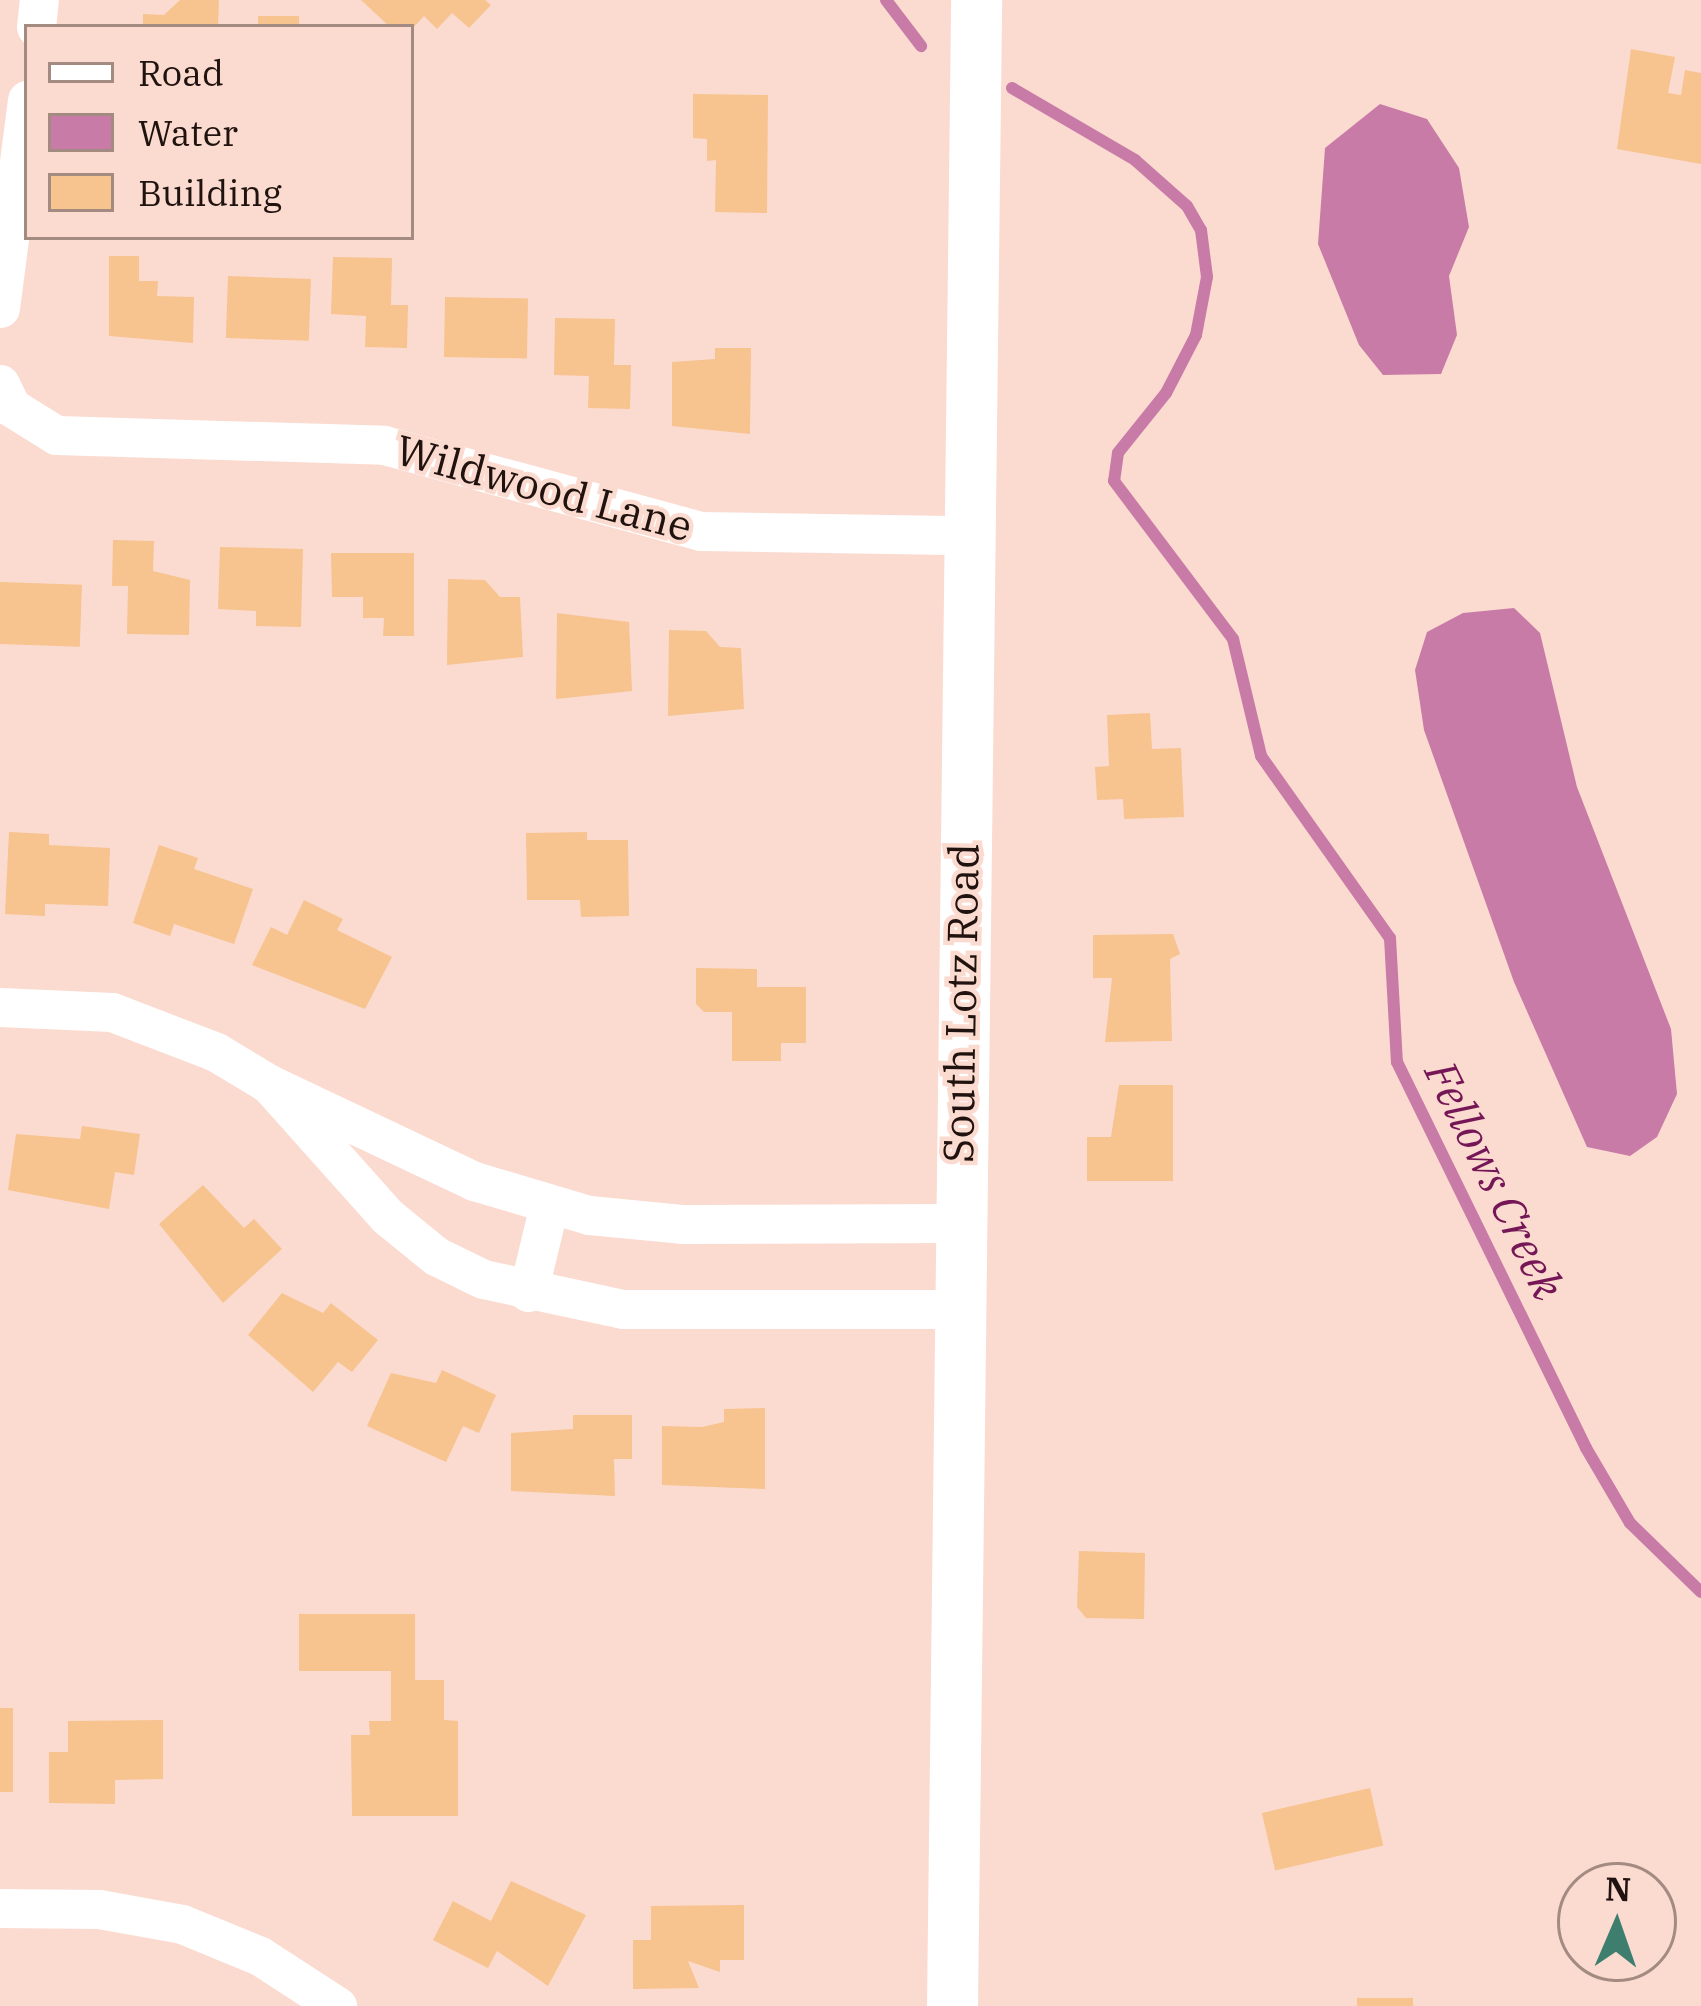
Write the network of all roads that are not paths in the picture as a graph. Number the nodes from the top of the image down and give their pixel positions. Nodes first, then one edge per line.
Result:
1 (976, 0) edge
2 (24, 123) edge
3 (0, 308) edge
4 (0, 384) edge
5 (966, 535) junction
6 (0, 1007) edge
7 (269, 1084) junction
8 (549, 1204) junction
9 (958, 1223) junction
10 (528, 1292) junction
11 (958, 1309) junction
12 (0, 1908) edge
13 (337, 2006) edge
14 (952, 2006) edge

1 - 5 street, South Lotz Road
2 - 3 street
4 - 5 street, Wildwood Lane
5 - 9 street, South Lotz Road
6 - 7 street
7 - 8 street
7 - 10 street
8 - 9 street
8 - 10 street
9 - 11 street, South Lotz Road
10 - 11 street
11 - 14 street, South Lotz Road
12 - 13 street

